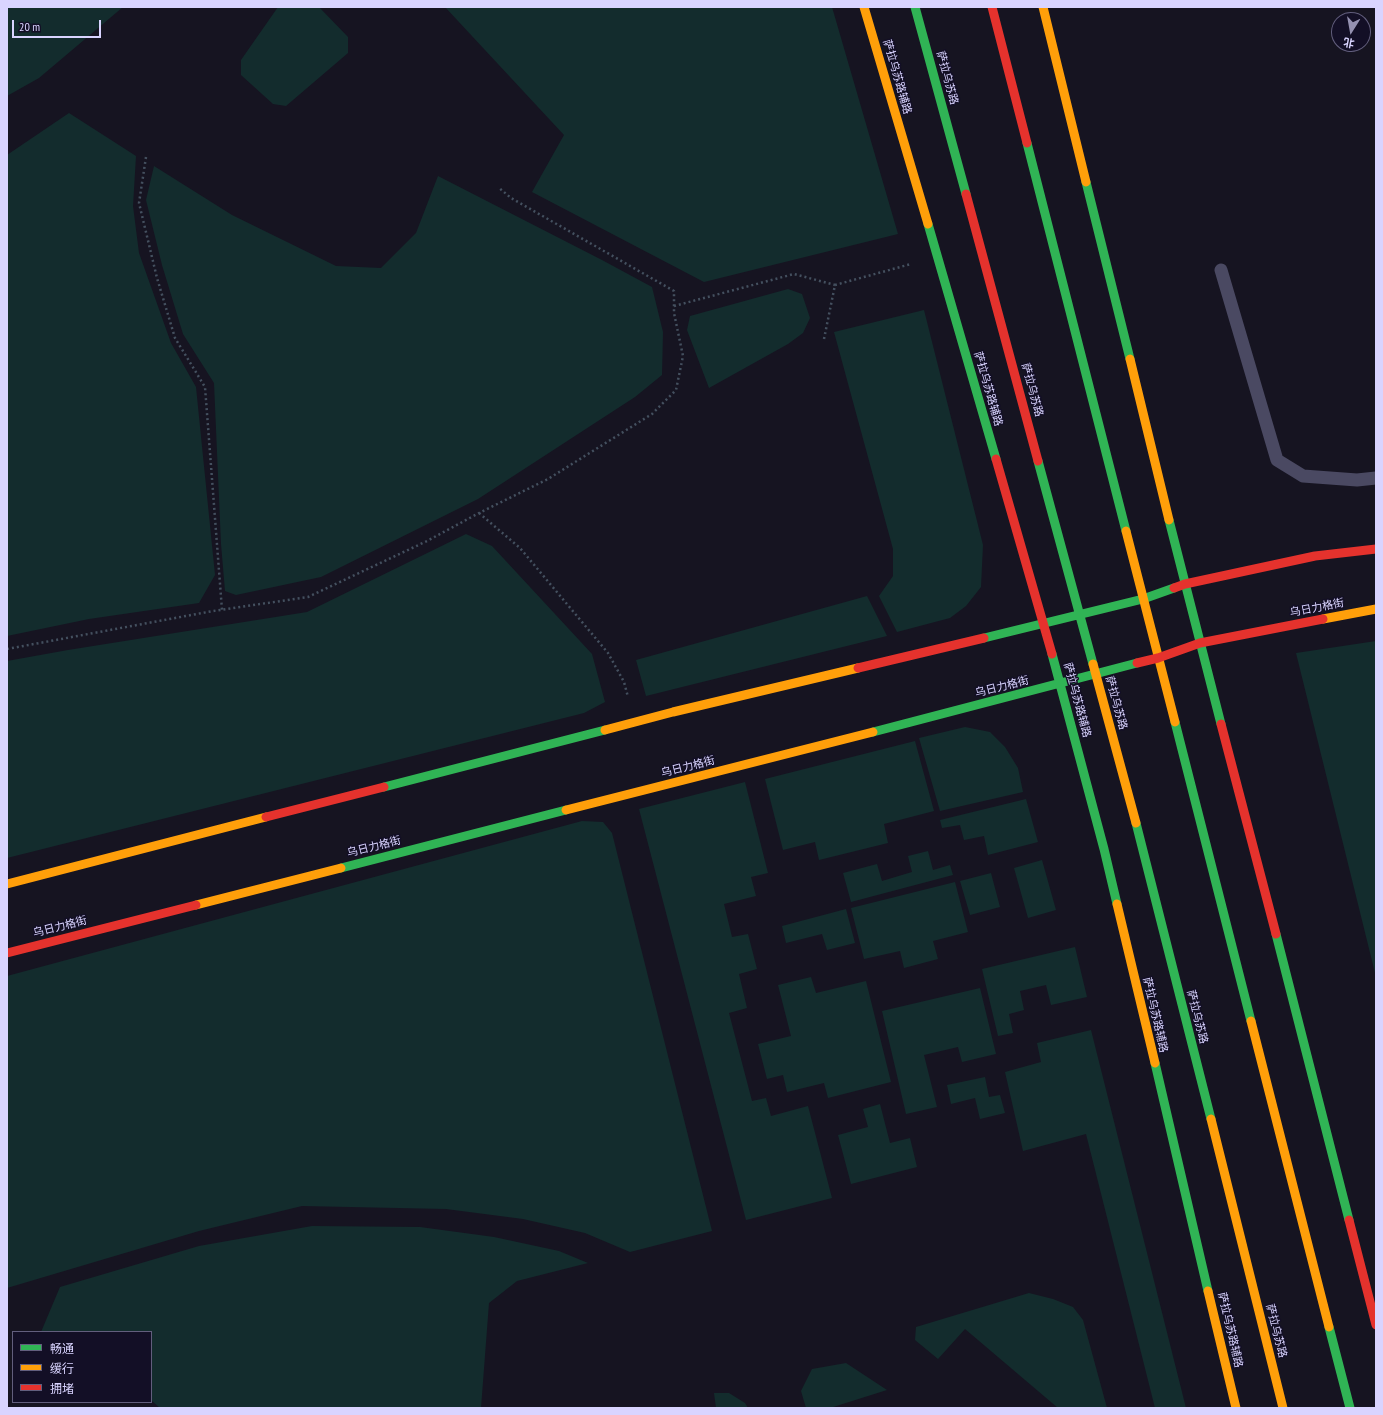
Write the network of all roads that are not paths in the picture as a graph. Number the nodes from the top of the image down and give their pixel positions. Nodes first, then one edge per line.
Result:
1 (864, 7) edge
2 (915, 7) edge
3 (992, 7) edge
4 (1043, 7) edge
5 (1221, 270) dead end
6 (1376, 478) edge
7 (1376, 549) edge
8 (1185, 584) junction
9 (1142, 599) junction
10 (1376, 609) edge
11 (1080, 614) junction
12 (1044, 623) junction
13 (1200, 643) junction
14 (1158, 658) junction
15 (1096, 673) junction
16 (1060, 684) junction
17 (7, 884) edge
18 (7, 953) edge
19 (1376, 1325) edge
20 (1236, 1408) edge
21 (1283, 1408) edge
22 (1350, 1408) edge

1 - 12 street, 萨拉乌苏路辅路
2 - 11 street, 萨拉乌苏路
3 - 9 street
4 - 8 street
5 - 6 lane
7 - 8 street
8 - 9 street
8 - 13 street
9 - 11 street
9 - 14 street
10 - 13 street, 乌日力格街
11 - 12 street
11 - 15 street, 萨拉乌苏路
12 - 16 street, 萨拉乌苏路辅路
12 - 17 street
13 - 14 street, 乌日力格街
13 - 19 street
14 - 15 street, 乌日力格街
14 - 22 street
15 - 16 street, 乌日力格街
15 - 21 street, 萨拉乌苏路
16 - 18 street, 乌日力格街
16 - 20 street, 萨拉乌苏路辅路

